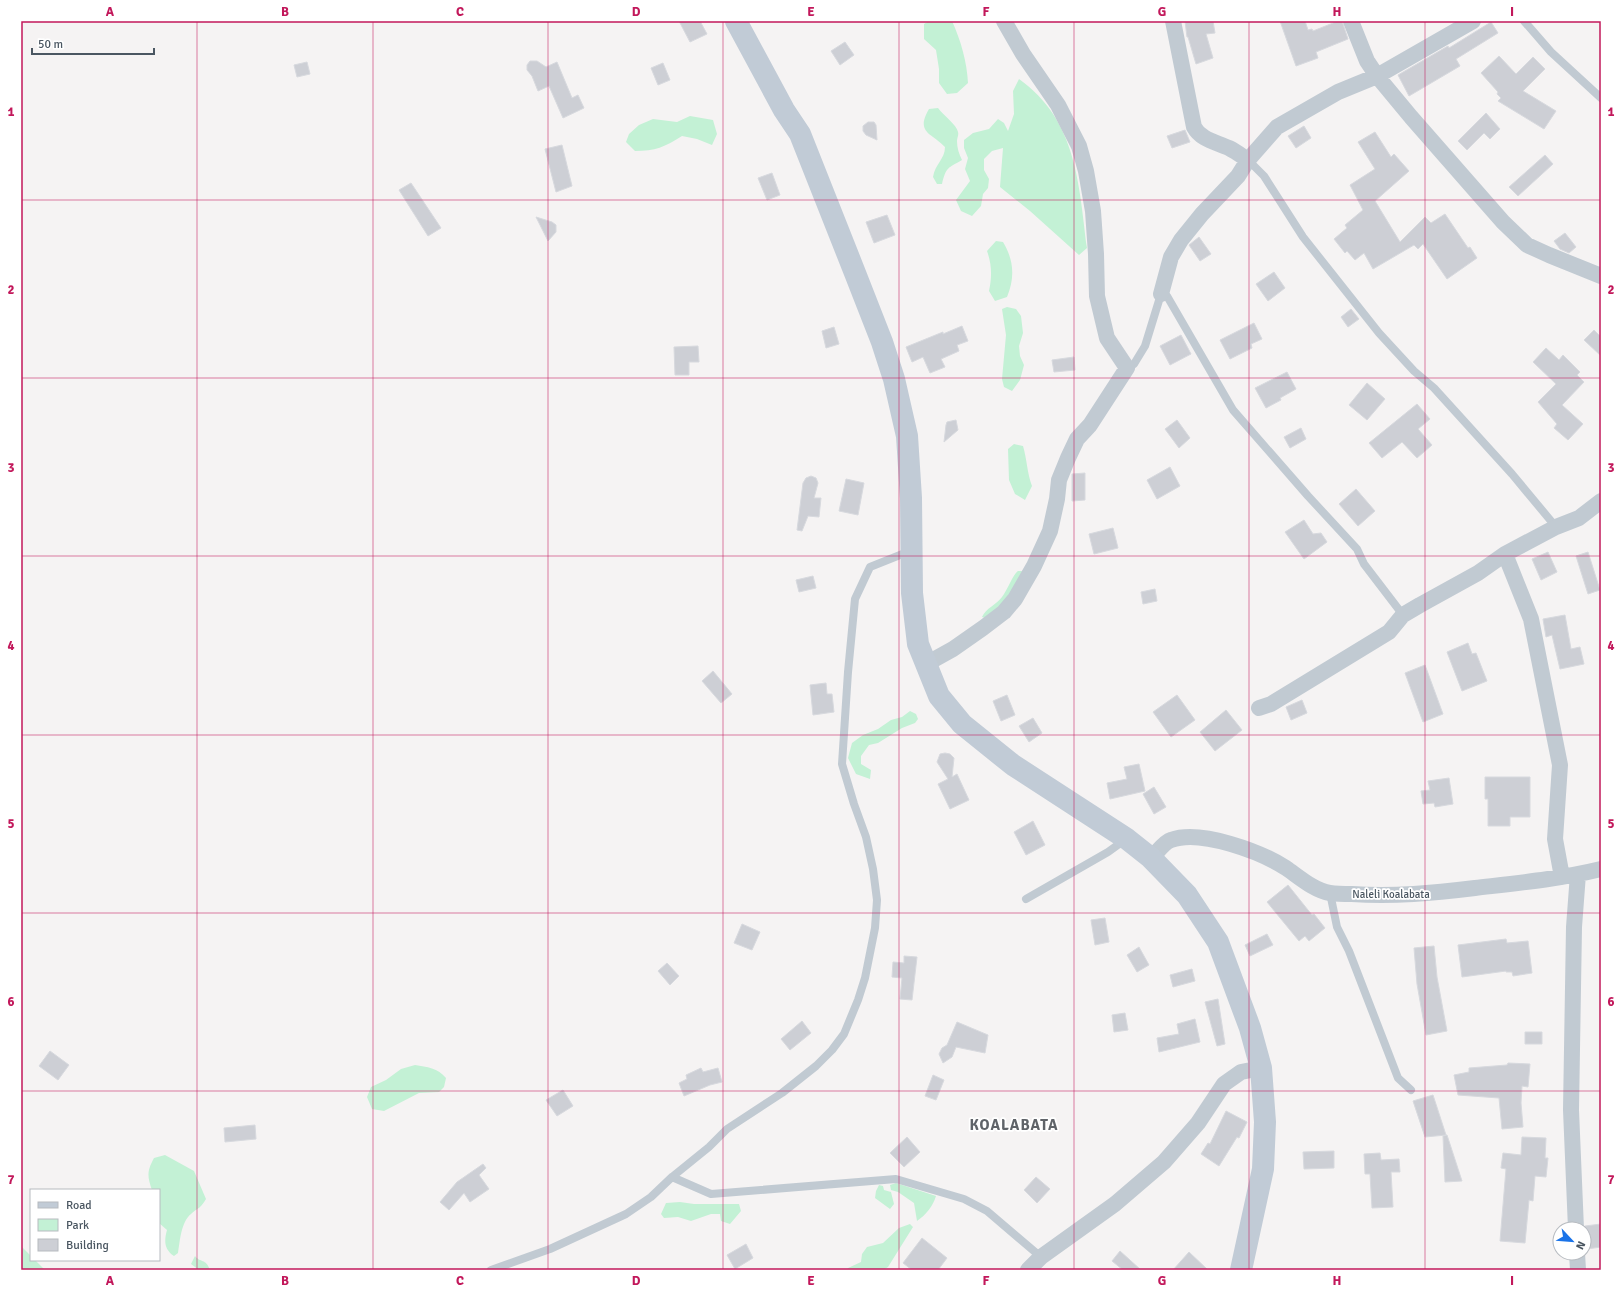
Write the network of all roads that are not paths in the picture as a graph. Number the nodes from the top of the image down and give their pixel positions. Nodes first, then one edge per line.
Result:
1 (736, 21) edge
2 (1004, 21) edge
3 (1173, 21) edge
4 (1351, 21) edge
5 (1473, 21) edge
6 (1524, 21) edge
7 (1377, 76) junction
8 (1601, 98) edge
9 (1248, 160) junction
10 (1601, 276) edge
11 (1160, 294) junction
12 (1127, 368) junction
13 (1601, 501) edge
14 (1556, 527) junction
15 (912, 550) junction
16 (1505, 554) junction
17 (1403, 615) junction
18 (926, 664) junction
19 (1259, 708) dead end
20 (1127, 839) junction
21 (1151, 858) junction
22 (1601, 869) edge
23 (1578, 874) junction
24 (1562, 877) junction
25 (1330, 893) junction
26 (1026, 899) dead end
27 (1261, 1068) junction
28 (1411, 1090) dead end
29 (672, 1177) junction
30 (1576, 1221) edge
31 (1041, 1257) junction
32 (491, 1270) edge
33 (1028, 1270) edge
34 (1241, 1270) edge

1 - 15 street
2 - 12 street
3 - 9 street
4 - 7 street
5 - 7 street
6 - 8 lane
7 - 9 street
7 - 10 street
9 - 11 street
9 - 14 lane
11 - 12 lane
11 - 17 lane
12 - 18 street
13 - 14 street
14 - 16 street
15 - 18 street
15 - 29 lane
16 - 17 street
16 - 24 street
17 - 19 street
18 - 20 street
20 - 21 street
20 - 26 lane
21 - 25 street, Naleli Koalabata
21 - 27 street
22 - 23 street, Naleli Koalabata
23 - 24 street, Naleli Koalabata
23 - 30 street
24 - 25 street, Naleli Koalabata
25 - 28 lane
27 - 31 street
27 - 34 street
29 - 31 lane
29 - 32 lane
31 - 33 street

